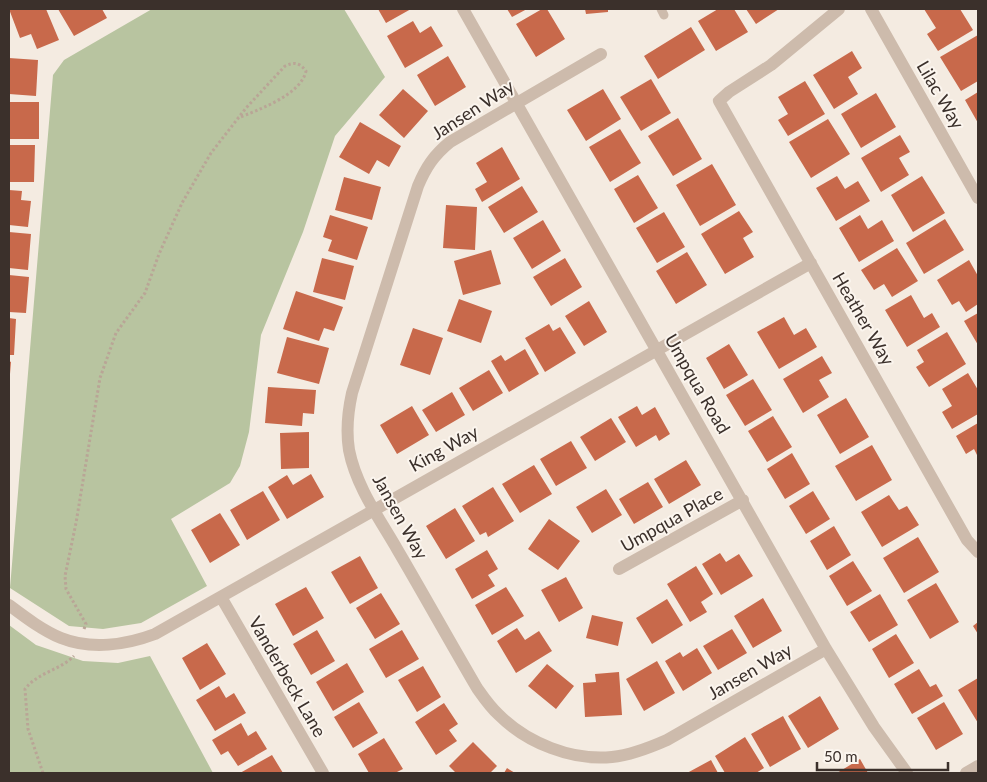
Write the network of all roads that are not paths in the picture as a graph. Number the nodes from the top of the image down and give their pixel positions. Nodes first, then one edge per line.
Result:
1 (463, 9) edge
2 (839, 9) edge
3 (871, 9) edge
4 (601, 54) dead end
5 (516, 102) junction
6 (978, 198) edge
7 (811, 263) junction
8 (657, 349) junction
9 (743, 500) junction
10 (374, 509) junction
11 (978, 552) edge
12 (619, 569) dead end
13 (221, 597) junction
14 (9, 605) edge
15 (826, 649) junction
16 (978, 766) edge
17 (323, 773) edge
18 (907, 773) edge
19 (966, 773) edge

1 - 5 street, Umpqua Road
2 - 7 street, Heather Way
3 - 6 street, Lilac Way
4 - 5 street, Jansen Way
5 - 8 street, Umpqua Road
5 - 10 street, Jansen Way
7 - 8 street, King Way
7 - 11 street, Heather Way
8 - 9 street, Umpqua Road
8 - 10 street, King Way
9 - 12 street, Umpqua Place
9 - 15 street, Umpqua Road
10 - 13 street, King Way
10 - 15 street, Jansen Way
13 - 14 street, King Way
13 - 17 street, Vanderbeck Lane
15 - 18 street, Umpqua Road
16 - 19 street

